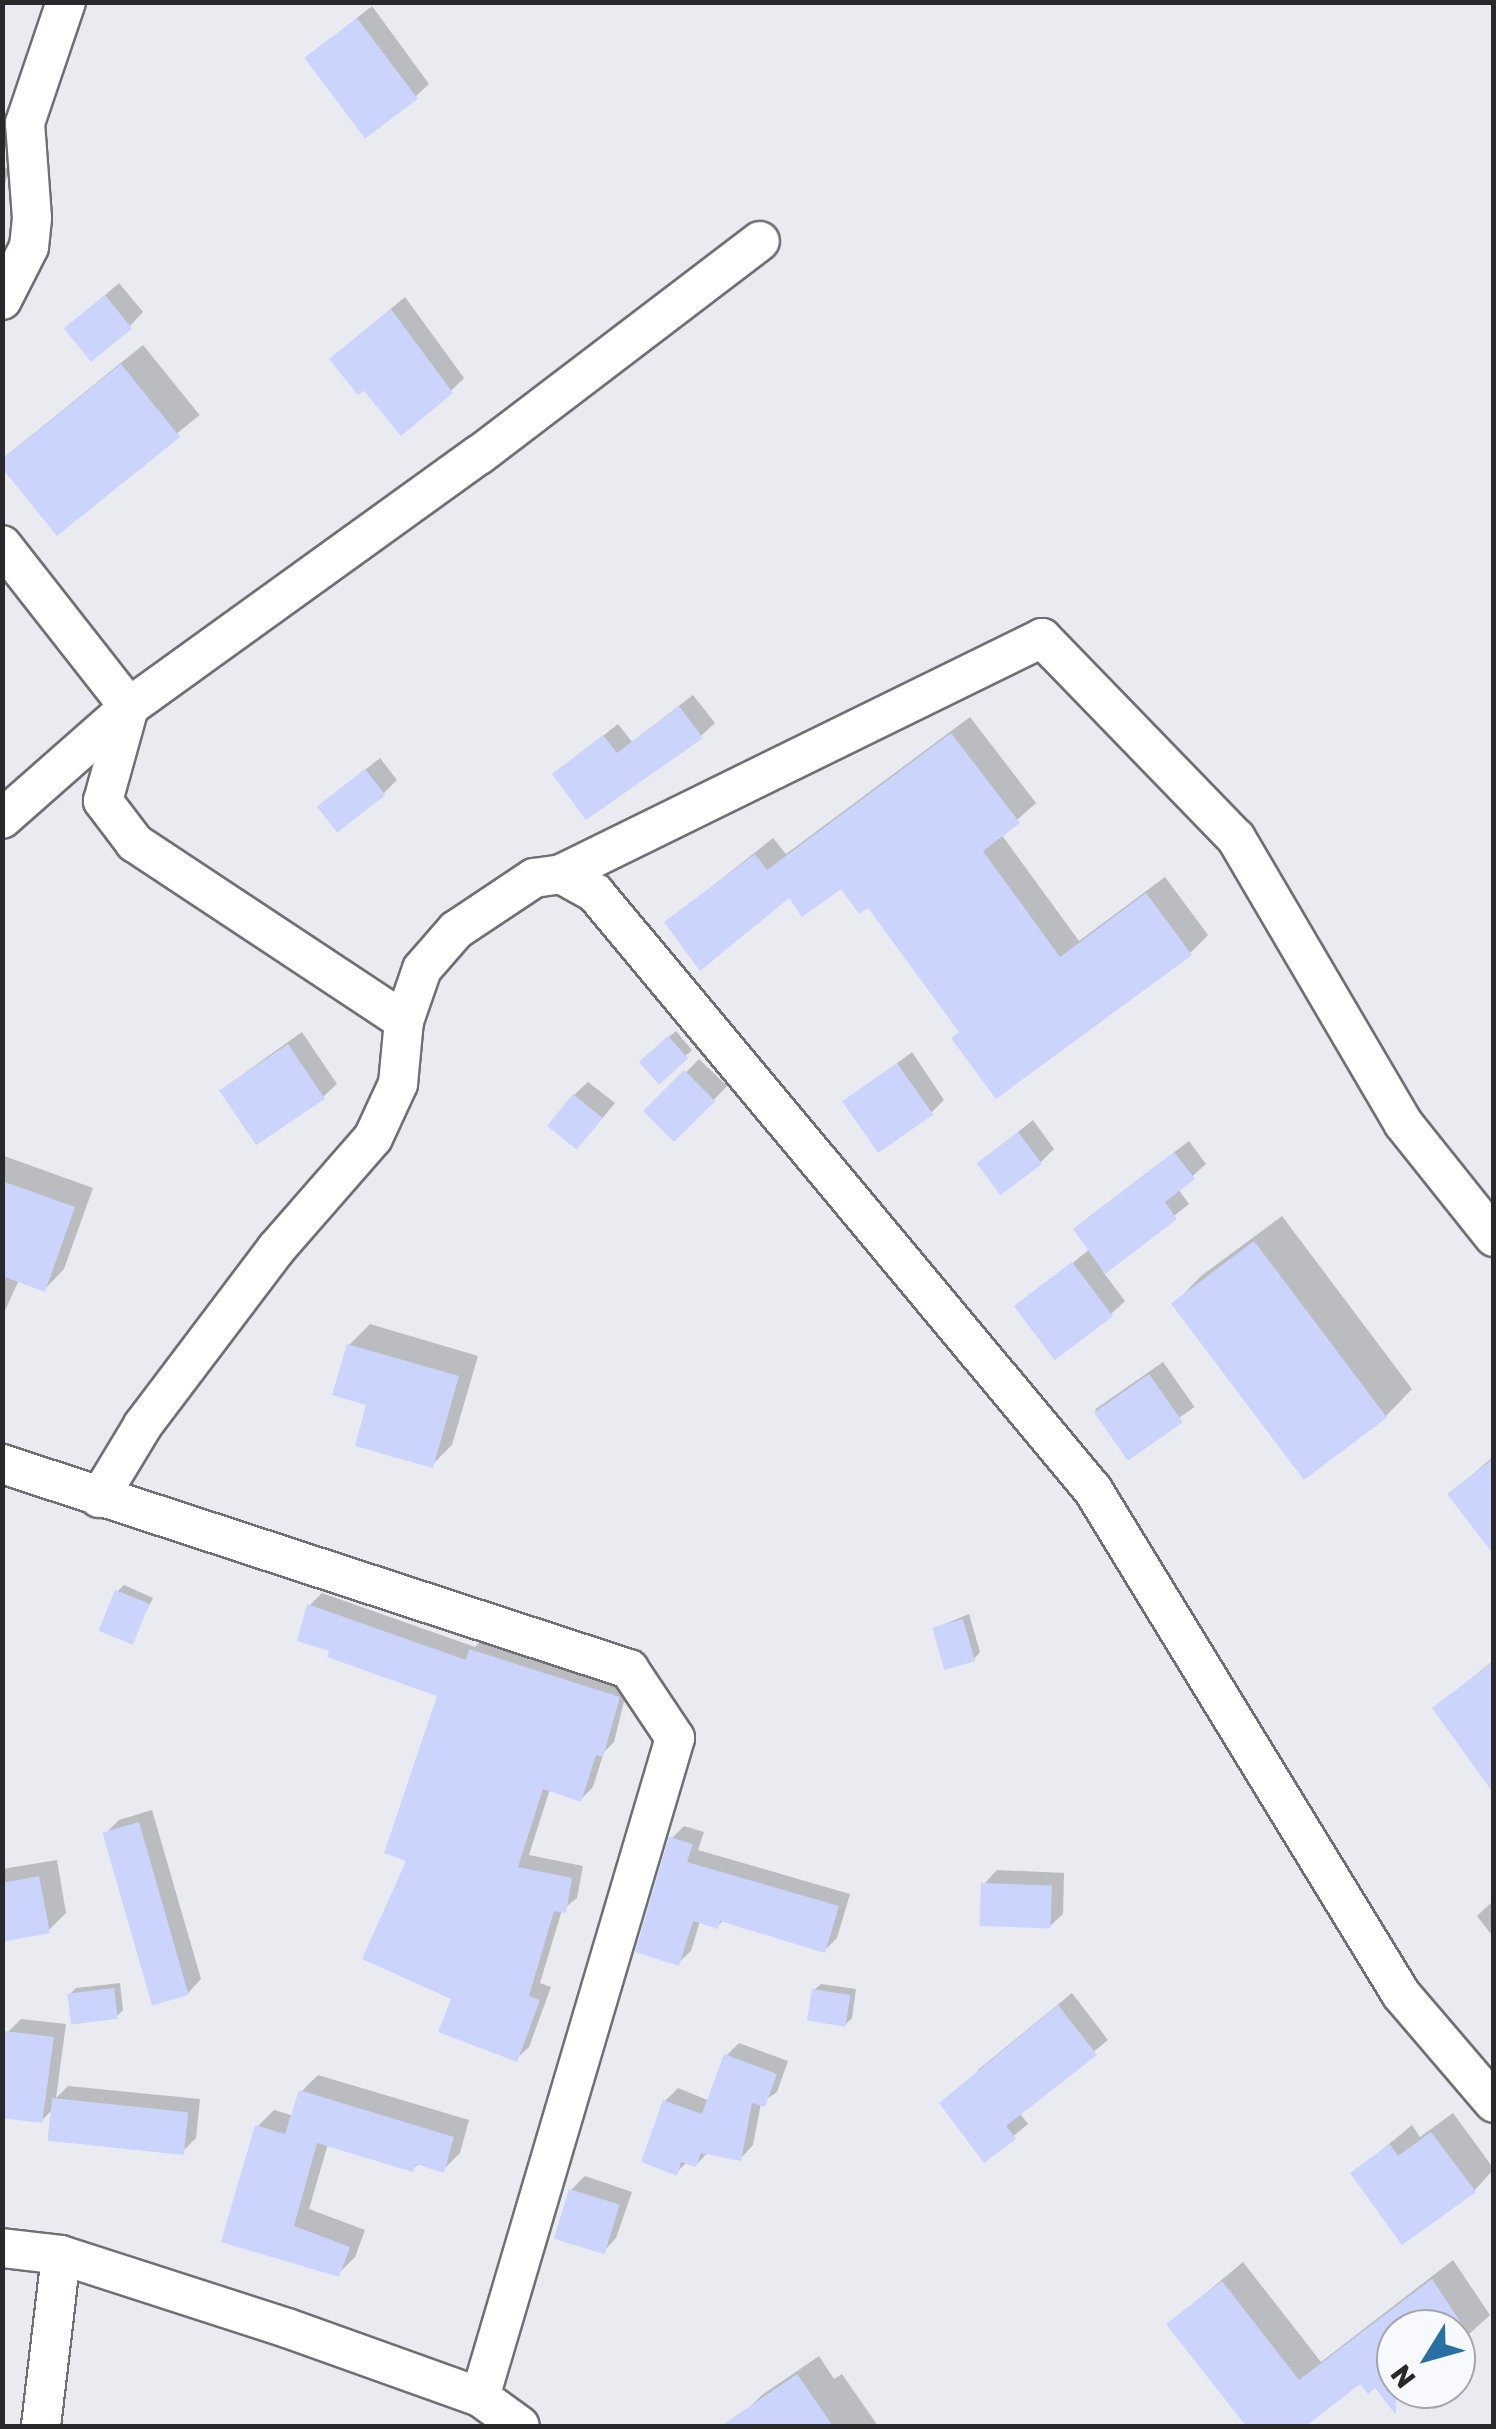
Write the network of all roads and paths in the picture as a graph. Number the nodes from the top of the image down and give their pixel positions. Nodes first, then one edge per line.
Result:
1 (66, 2) edge
2 (760, 241) dead end
3 (2, 300) edge
4 (2, 545) edge
5 (129, 707) junction
6 (2, 818) edge
7 (561, 874) junction
8 (404, 1021) junction
9 (1494, 1237) edge
10 (2, 1464) edge
11 (99, 1498) junction
12 (1494, 2103) edge
13 (2, 2248) edge
14 (61, 2255) junction
15 (480, 2397) junction
16 (41, 2426) edge
17 (520, 2426) edge

1 - 3 street
2 - 5 street
4 - 5 street
5 - 6 street
5 - 8 street
7 - 8 street
7 - 9 street
7 - 12 street
8 - 11 street
10 - 11 street
11 - 15 street
13 - 14 street
14 - 15 street
14 - 16 street
15 - 17 street

